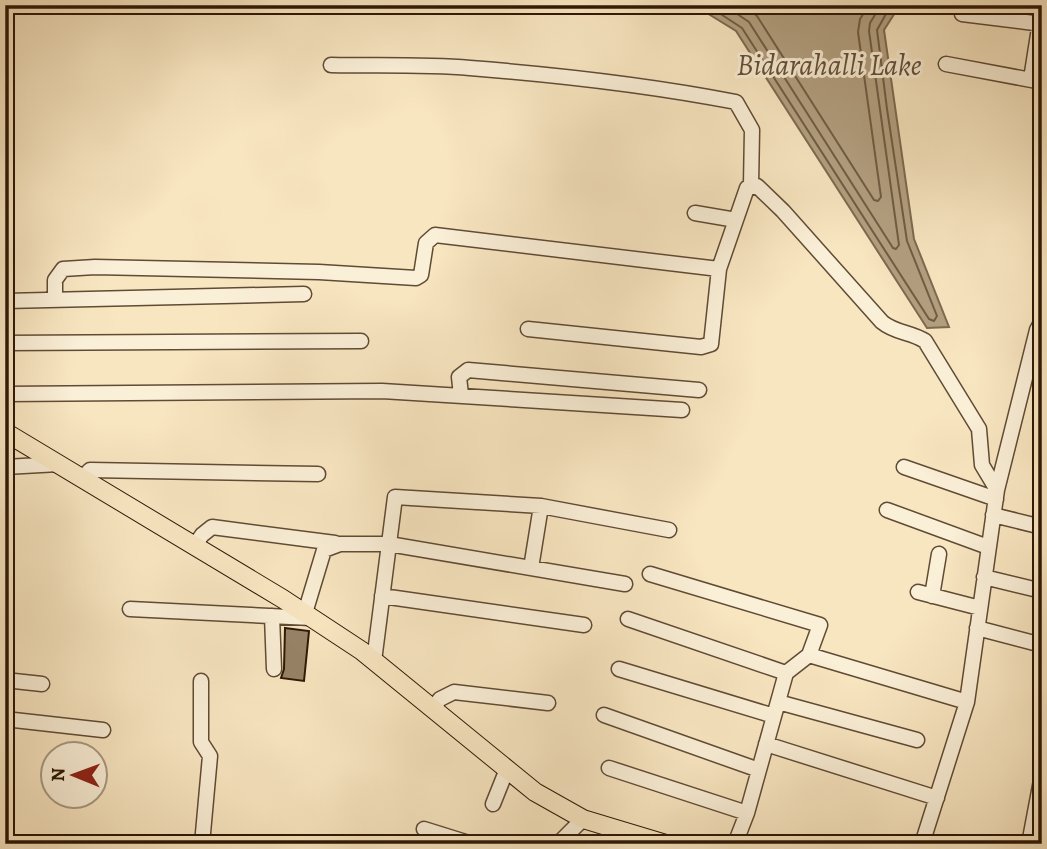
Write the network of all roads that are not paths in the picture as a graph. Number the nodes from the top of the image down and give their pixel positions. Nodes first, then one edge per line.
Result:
1 (962, 14) dead end
2 (1040, 19) edge
3 (946, 64) dead end
4 (331, 65) dead end
5 (1036, 80) edge
6 (751, 186) junction
7 (695, 213) dead end
8 (736, 220) junction
9 (719, 269) junction
10 (304, 294) dead end
11 (55, 299) junction
12 (5, 302) edge
13 (1042, 321) edge
14 (528, 329) dead end
15 (361, 341) dead end
16 (5, 343) edge
17 (699, 390) dead end
18 (5, 394) edge
19 (461, 395) junction
20 (682, 410) dead end
21 (5, 432) edge
22 (59, 464) junction
23 (5, 467) edge
24 (904, 467) dead end
25 (318, 474) dead end
26 (82, 478) junction
27 (997, 495) junction
28 (541, 506) junction
29 (887, 510) dead end
30 (993, 514) junction
31 (1042, 527) edge
32 (669, 530) dead end
33 (340, 544) junction
34 (389, 544) junction
35 (195, 545) junction
36 (988, 547) junction
37 (939, 554) dead end
38 (531, 568) junction
39 (650, 574) dead end
40 (984, 578) junction
41 (625, 584) dead end
42 (1042, 591) edge
43 (382, 596) junction
44 (980, 608) junction
45 (130, 609) dead end
46 (308, 615) junction
47 (272, 616) junction
48 (628, 619) dead end
49 (584, 625) dead end
50 (977, 628) junction
51 (1042, 645) edge
52 (809, 655) junction
53 (374, 661) junction
54 (274, 669) dead end
55 (620, 669) dead end
56 (786, 673) junction
57 (5, 680) edge
58 (201, 681) dead end
59 (42, 684) dead end
60 (967, 702) junction
61 (548, 703) dead end
62 (432, 709) junction
63 (776, 709) junction
64 (604, 715) dead end
65 (5, 719) edge
66 (103, 730) dead end
67 (917, 740) dead end
68 (766, 744) junction
69 (609, 768) dead end
70 (507, 769) junction
71 (759, 770) junction
72 (1042, 775) edge
73 (937, 798) junction
74 (493, 804) dead end
75 (747, 813) junction
76 (583, 818) junction
77 (424, 829) dead end
78 (631, 839) edge
79 (202, 844) edge
80 (472, 844) edge
81 (558, 844) edge
82 (666, 844) edge
83 (736, 844) edge
84 (922, 844) edge
85 (1029, 844) edge

1 - 2 street
2 - 5 street
3 - 5 street
4 - 6 street
6 - 8 street
6 - 27 street
7 - 8 street
8 - 9 street
9 - 11 street
9 - 14 street
10 - 11 street
11 - 12 street
13 - 27 street
15 - 16 street
17 - 19 street
18 - 19 street
19 - 20 street
21 - 22 main road
22 - 23 street
22 - 26 main road
24 - 27 street
25 - 26 street
26 - 35 main road
27 - 30 street
28 - 32 street
28 - 34 street
28 - 38 street
29 - 36 street
30 - 31 street
30 - 36 street
33 - 34 street
33 - 35 street
33 - 46 street
34 - 38 street
34 - 43 street
35 - 46 main road
36 - 40 street
37 - 44 street
38 - 41 street
39 - 52 street
40 - 42 street
40 - 44 street
43 - 49 street
43 - 53 street
44 - 50 street
45 - 47 street
46 - 47 street
46 - 53 main road
47 - 54 street
48 - 56 street
50 - 51 street
50 - 60 street
52 - 56 street
52 - 60 street
53 - 62 main road
55 - 63 street
56 - 63 street
57 - 59 street
58 - 79 street
60 - 73 street
61 - 62 street
62 - 70 main road
63 - 67 street
63 - 68 street
64 - 71 street
65 - 66 street
68 - 71 street
68 - 73 street
69 - 75 street
70 - 74 street
70 - 76 main road
71 - 75 street
72 - 85 street
73 - 84 street
75 - 83 street
76 - 78 main road
76 - 81 street
77 - 80 street
78 - 82 main road

